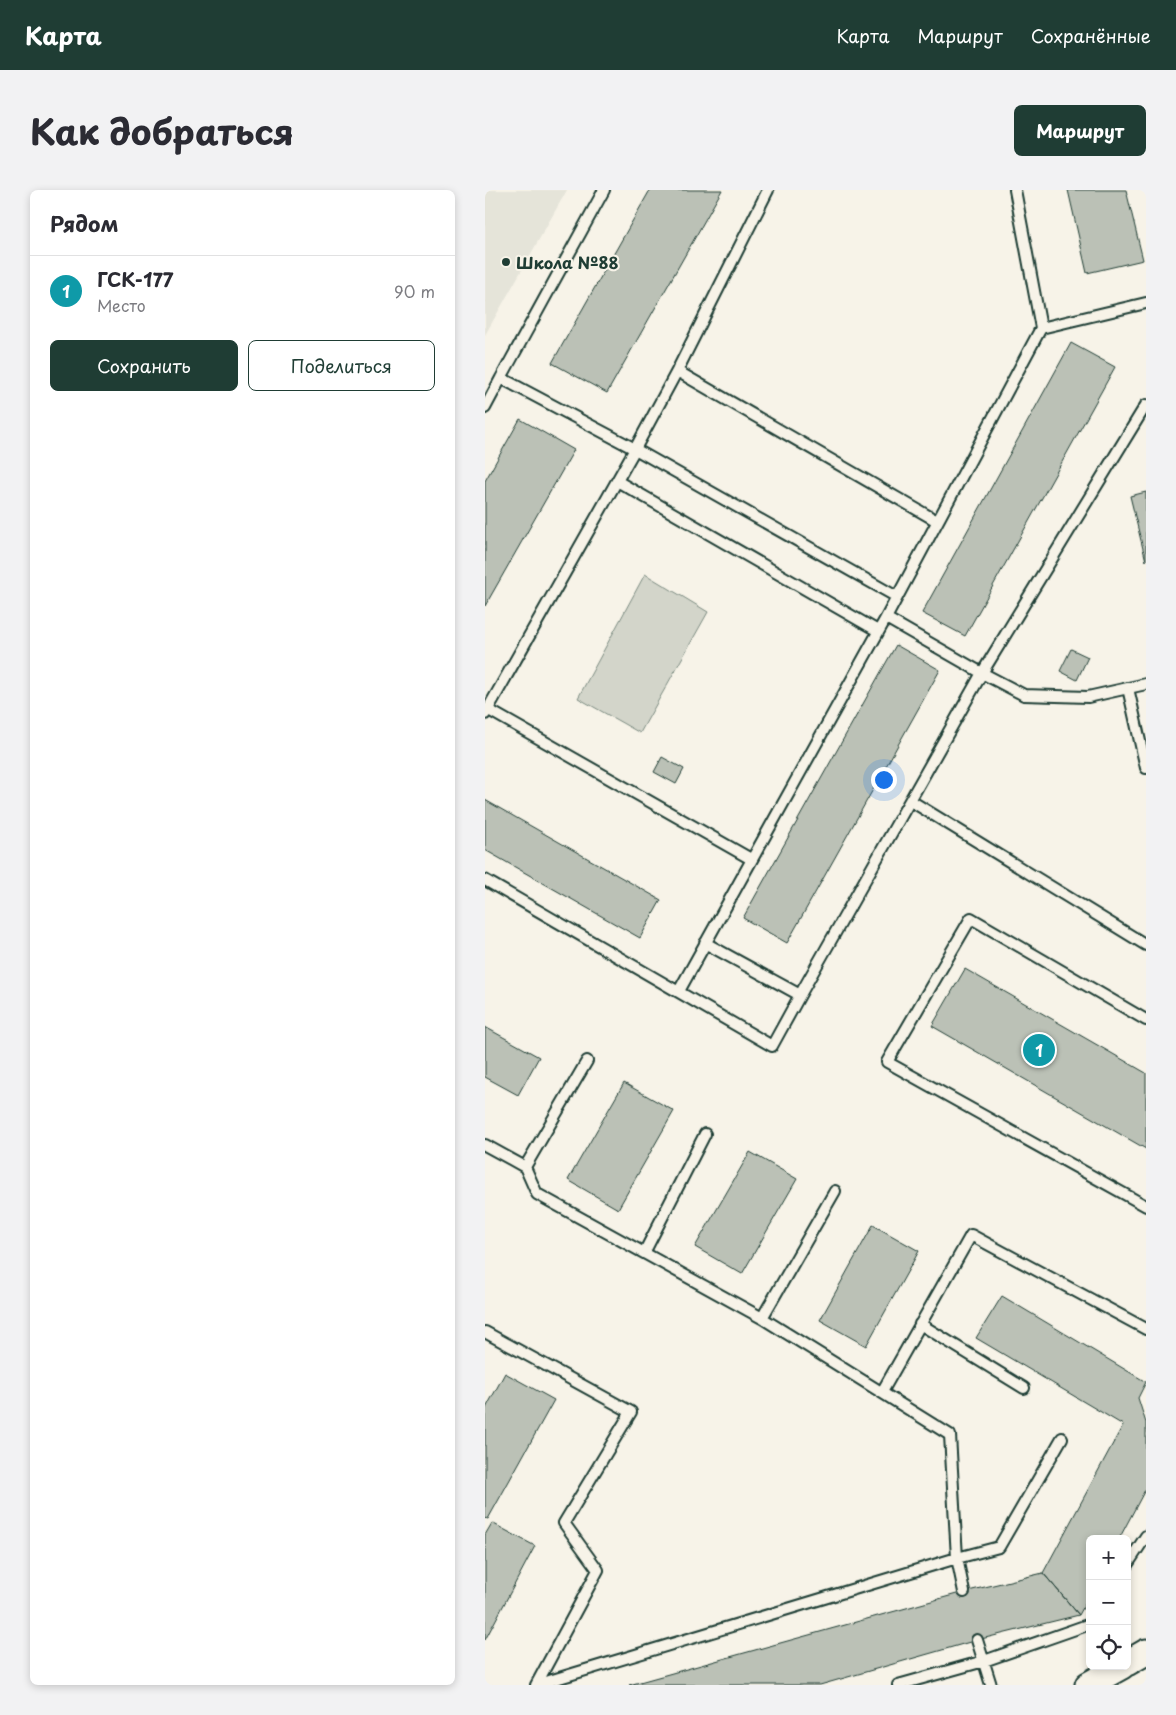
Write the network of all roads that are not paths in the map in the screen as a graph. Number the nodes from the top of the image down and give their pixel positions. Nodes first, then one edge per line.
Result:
1 (604, 190) edge
2 (769, 190) edge
3 (1015, 190) edge
4 (1146, 303) edge
5 (1041, 328) junction
6 (677, 371) junction
7 (501, 378) junction
8 (1146, 405) edge
9 (485, 408) edge
10 (635, 450) junction
11 (617, 481) junction
12 (937, 521) junction
13 (897, 597) junction
14 (886, 618) junction
15 (878, 631) junction
16 (982, 673) junction
17 (1146, 684) edge
18 (1128, 688) junction
19 (486, 712) edge
20 (1146, 768) edge
21 (911, 801) junction
22 (751, 859) junction
23 (485, 880) edge
24 (705, 943) junction
25 (1146, 945) edge
26 (679, 991) junction
27 (800, 994) junction
28 (1146, 1020) edge
29 (587, 1061) dead end
30 (705, 1134) dead end
31 (485, 1145) edge
32 (525, 1167) junction
33 (835, 1191) dead end
34 (1146, 1206) edge
35 (645, 1253) junction
36 (762, 1318) junction
37 (920, 1324) junction
38 (1146, 1329) edge
39 (485, 1332) edge
40 (1024, 1388) dead end
41 (882, 1392) junction
42 (1062, 1438) dead end
43 (1146, 1536) edge
44 (957, 1558) junction
45 (1131, 1560) edge
46 (964, 1592) dead end
47 (1087, 1625) edge
48 (977, 1640) dead end
49 (1146, 1652) edge
50 (1131, 1660) edge
51 (984, 1661) junction
52 (1112, 1670) edge
53 (536, 1685) edge
54 (898, 1685) edge
55 (991, 1685) edge
56 (1088, 1685) edge

1 - 7 lane
2 - 6 lane
3 - 5 lane
4 - 5 lane
5 - 12 lane
6 - 10 lane
6 - 12 lane
7 - 9 lane
7 - 10 lane
8 - 16 lane
10 - 11 lane
10 - 13 lane
11 - 15 lane
11 - 19 lane
12 - 13 lane
13 - 14 lane
14 - 15 lane
14 - 16 lane
15 - 22 lane
16 - 18 lane
16 - 21 lane
17 - 18 lane
18 - 20 lane
19 - 22 lane
21 - 25 lane
21 - 27 lane
22 - 24 lane
23 - 26 lane
24 - 26 lane
24 - 27 lane
26 - 27 lane
28 - 34 lane
29 - 32 lane
30 - 35 lane
31 - 32 lane
32 - 35 lane
33 - 36 lane
35 - 36 lane
36 - 41 lane
37 - 38 lane
37 - 40 lane
37 - 41 lane
39 - 53 lane
41 - 44 lane
42 - 44 lane
43 - 45 lane
44 - 46 lane
44 - 53 lane
47 - 51 lane
48 - 51 lane
49 - 50 street
51 - 54 lane
51 - 55 lane
52 - 56 street

